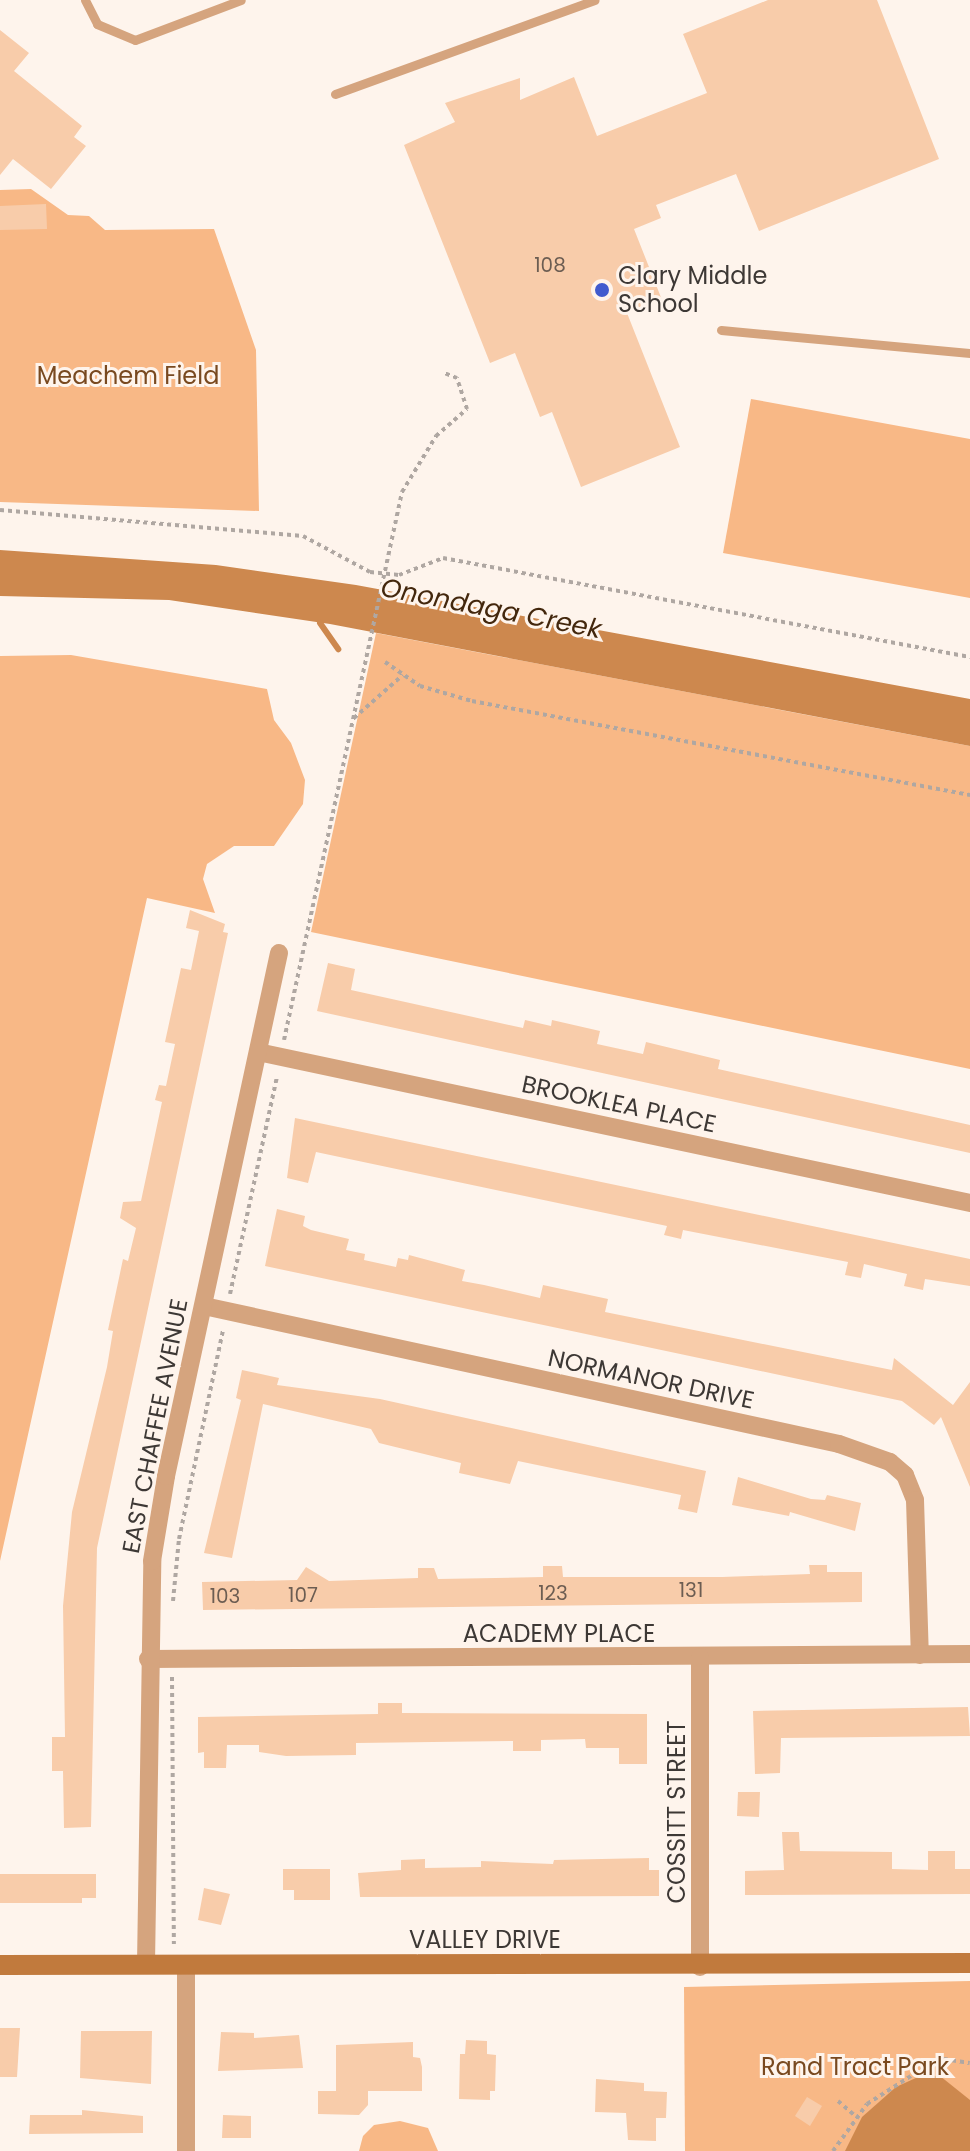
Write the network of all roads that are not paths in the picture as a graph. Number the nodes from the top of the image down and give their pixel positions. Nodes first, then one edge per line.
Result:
1 (85, 0) edge
2 (594, 0) edge
3 (235, 1) edge
4 (335, 94) dead end
5 (721, 330) dead end
6 (970, 353) edge
7 (279, 953) dead end
8 (258, 1052) junction
9 (970, 1203) edge
10 (204, 1306) junction
11 (970, 1654) edge
12 (920, 1655) junction
13 (700, 1657) junction
14 (148, 1659) junction
15 (970, 1963) edge
16 (146, 1964) junction
17 (186, 1964) junction
18 (0, 1965) edge
19 (700, 1967) junction
20 (186, 2151) edge

1 - 3 lane
2 - 4 lane
5 - 6 lane
7 - 8 street, EAST CHAFFEE AVENUE
8 - 9 street, BROOKLEA PLACE
8 - 10 street, EAST CHAFFEE AVENUE
10 - 12 street, NORMANOR DRIVE
10 - 14 street, EAST CHAFFEE AVENUE
11 - 12 street, ACADEMY PLACE
12 - 13 street, ACADEMY PLACE
13 - 14 street, ACADEMY PLACE
13 - 19 street, COSSITT STREET
14 - 16 street, EAST CHAFFEE AVENUE
15 - 19 main road, VALLEY DRIVE
16 - 17 main road, VALLEY DRIVE
16 - 18 main road, VALLEY DRIVE
17 - 19 main road, VALLEY DRIVE
17 - 20 street

